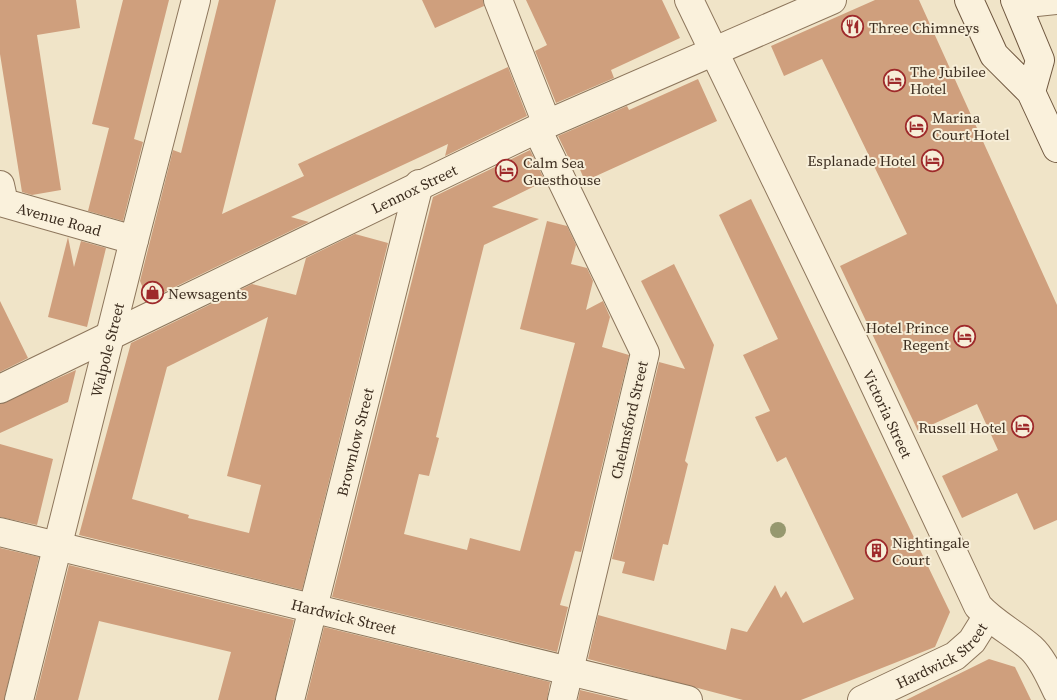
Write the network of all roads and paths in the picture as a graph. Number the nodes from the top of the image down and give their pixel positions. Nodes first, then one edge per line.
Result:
1 (196, 0) edge
2 (498, 0) edge
3 (689, 0) edge
4 (832, 0) edge
5 (969, 0) edge
6 (1014, 0) edge
7 (1023, 0) edge
8 (1057, 0) edge
9 (713, 52) junction
10 (1031, 92) junction
11 (542, 126) junction
12 (1057, 148) edge
13 (419, 184) junction
14 (0, 185) edge
15 (134, 240) junction
16 (110, 336) junction
17 (0, 389) edge
18 (0, 532) edge
19 (57, 547) junction
20 (313, 607) junction
21 (987, 617) junction
22 (569, 671) junction
23 (1054, 677) edge
24 (19, 700) edge
25 (290, 700) edge
26 (562, 700) edge
27 (688, 700) edge
28 (862, 700) edge

1 - 15 street, Walpole Street
2 - 11 street, Chelmsford Street
3 - 9 street, Victoria Street
4 - 9 street, Lennox Street
5 - 10 street
6 - 10 street
7 - 8 street
9 - 11 street, Lennox Street
9 - 21 street, Victoria Street
10 - 12 street
11 - 13 street, Lennox Street
11 - 22 street, Chelmsford Street
13 - 16 street, Lennox Street
13 - 20 street, Brownlow Street
14 - 15 street, Avenue Road
15 - 16 street, Walpole Street
16 - 17 street, Lennox Street
16 - 19 street, Walpole Street
18 - 19 street, Hardwick Street
19 - 20 street, Hardwick Street
19 - 24 street, Walpole Street
20 - 22 street, Hardwick Street
20 - 25 street, Brownlow Street
21 - 23 street, Victoria Street
21 - 28 street, Hardwick Street
22 - 26 street, Chelmsford Street
22 - 27 street, Hardwick Street

